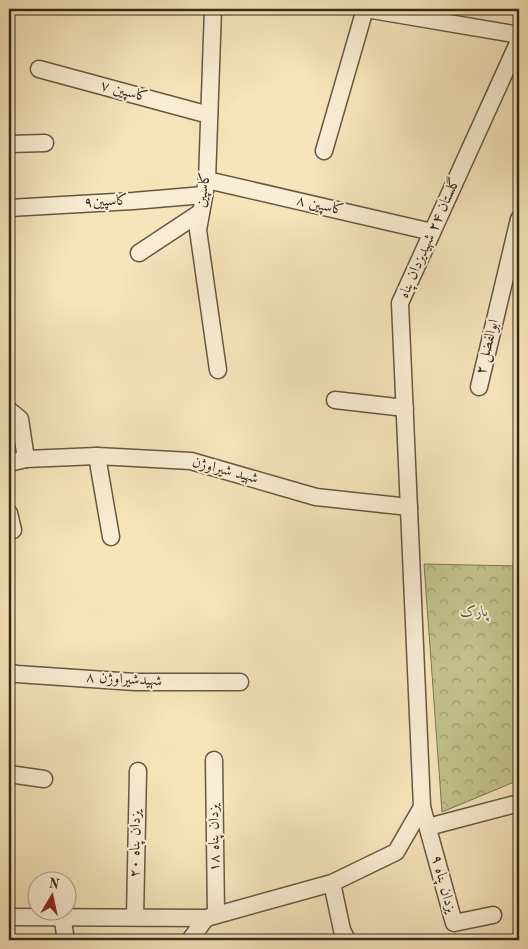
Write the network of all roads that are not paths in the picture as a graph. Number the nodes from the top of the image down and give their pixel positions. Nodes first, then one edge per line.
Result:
1 (213, 9) edge
2 (366, 9) edge
3 (519, 36) edge
4 (519, 41) edge
5 (39, 69) dead end
6 (209, 115) junction
7 (44, 143) dead end
8 (9, 144) edge
9 (324, 151) dead end
10 (205, 188) junction
11 (9, 208) edge
12 (201, 212) junction
13 (519, 219) edge
14 (432, 232) junction
15 (139, 254) dead end
16 (218, 370) dead end
17 (479, 387) dead end
18 (335, 400) dead end
19 (405, 408) junction
20 (9, 410) edge
21 (97, 456) junction
22 (26, 459) junction
23 (9, 463) edge
24 (409, 507) junction
25 (9, 513) edge
26 (13, 530) dead end
27 (111, 537) dead end
28 (9, 672) edge
29 (240, 682) dead end
30 (214, 760) dead end
31 (138, 771) dead end
32 (9, 774) edge
33 (44, 779) dead end
34 (519, 803) edge
35 (422, 807) junction
36 (428, 827) junction
37 (332, 883) junction
38 (493, 915) dead end
39 (78, 916) edge
40 (211, 916) junction
41 (9, 917) edge
42 (28, 917) edge
43 (135, 917) junction
44 (63, 922) edge
45 (66, 940) edge
46 (190, 940) edge
47 (347, 940) edge

1 - 6 street, کاسپین
2 - 3 street
2 - 9 street
4 - 14 street, گلستان ۲۴ شهیدیزدان پناه
5 - 6 street, کاسپین ۷
6 - 10 street, کاسپین
7 - 8 street
10 - 11 street, کاسپین۹
10 - 12 street, کاسپین
10 - 14 street, کاسپین ۸
12 - 15 street
12 - 16 street, کاسپین
13 - 17 street, ابوالفضل ۲
14 - 19 street, گلستان ۲۴ شهیدیزدان پناه
18 - 19 street
19 - 24 street, گلستان ۲۴ شهیدیزدان پناه
20 - 22 street
21 - 22 street, شهید شیراوژن
21 - 24 street, شهید شیراوژن
21 - 27 street
22 - 23 street, شهید شیراوژن
24 - 35 street, گلستان ۲۴ شهیدیزدان پناه
25 - 26 street
28 - 29 street, شهیدشیراوژن ۸
30 - 40 street, یزدان پناه ۱۸
31 - 43 street, یزدان پناه ۲۰
32 - 33 street
34 - 36 street
35 - 36 street, یزدان پناه ۹
35 - 37 street
36 - 38 street, یزدان پناه ۹
37 - 40 street
37 - 47 street
39 - 43 street
40 - 43 street
40 - 46 street
41 - 42 street
44 - 45 street

